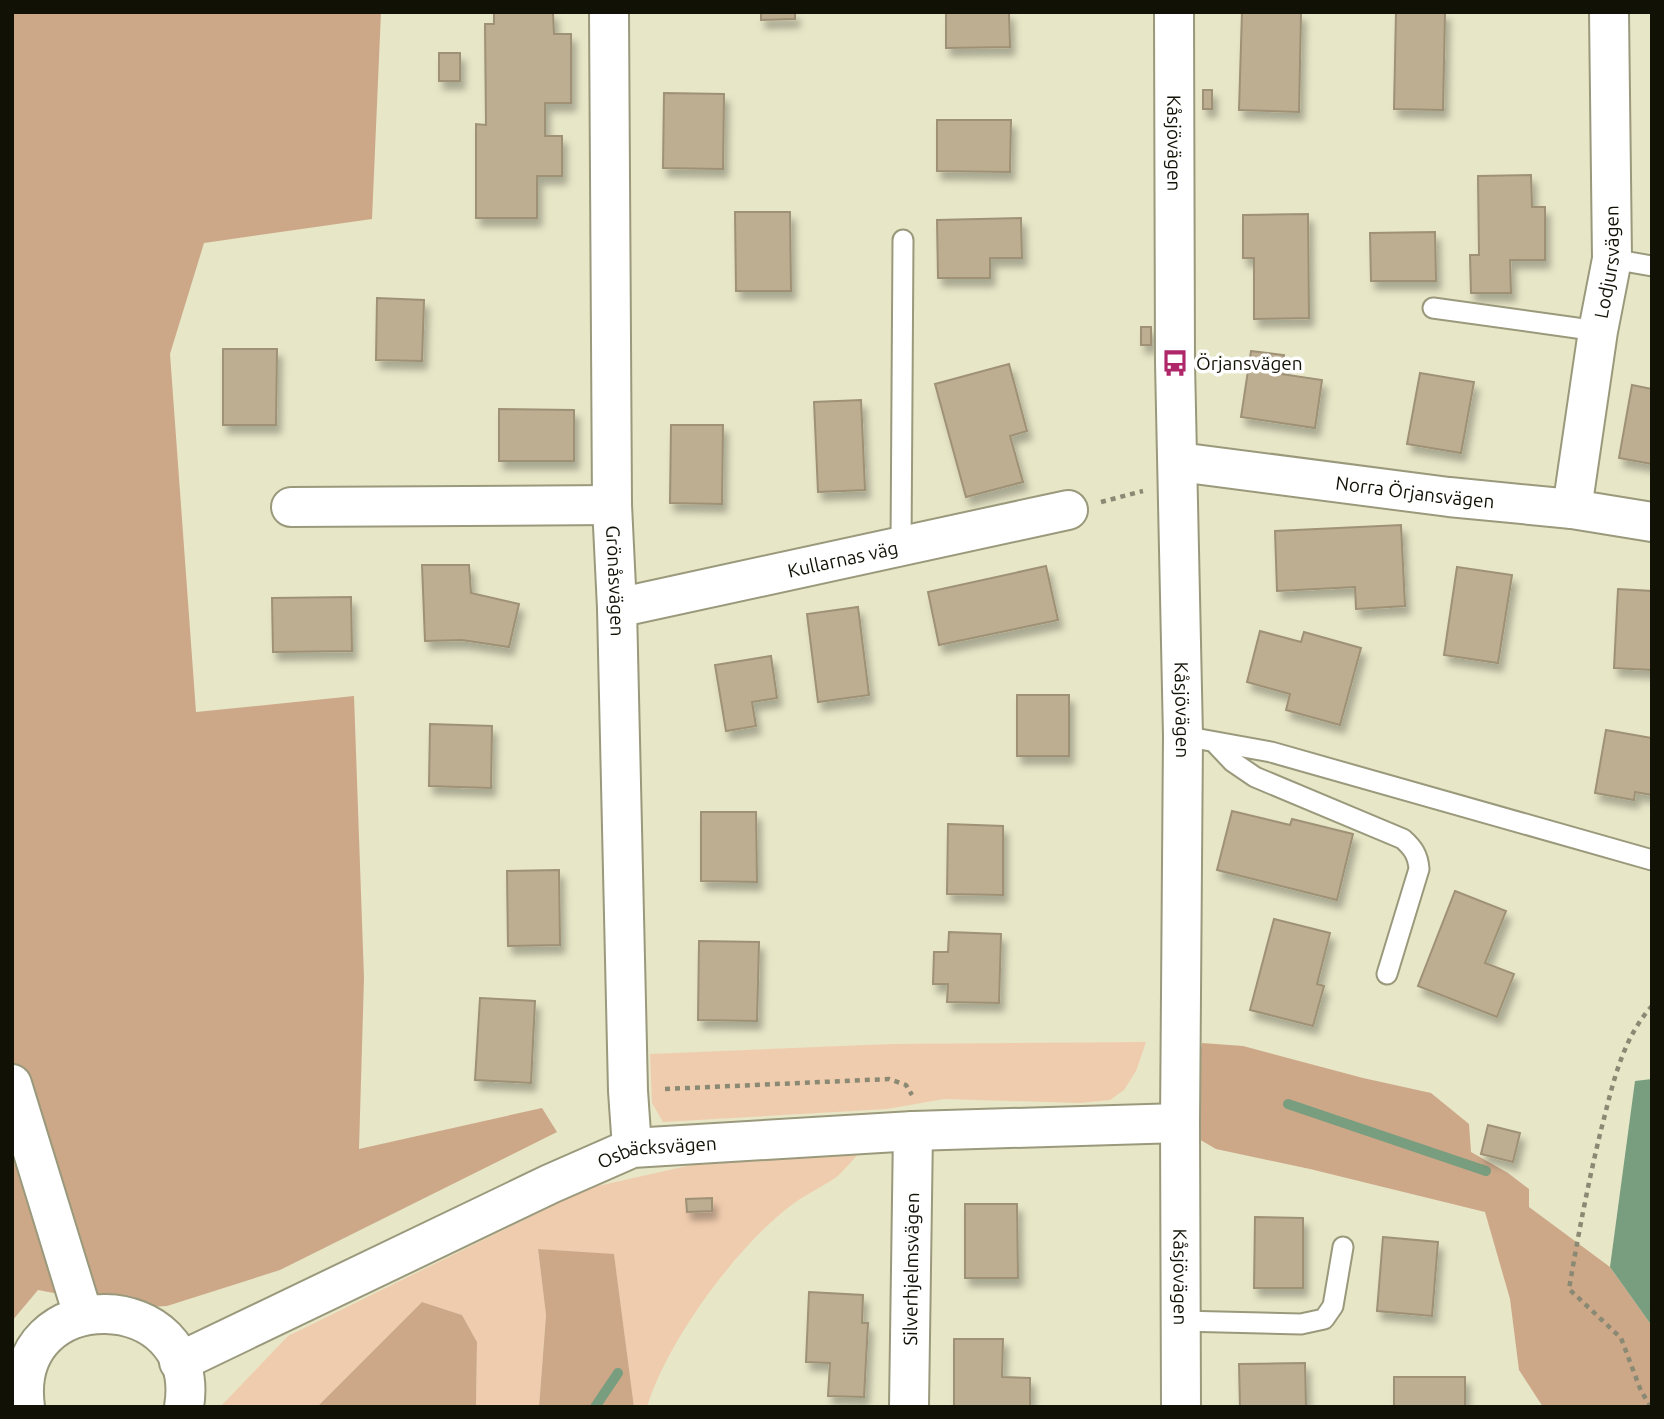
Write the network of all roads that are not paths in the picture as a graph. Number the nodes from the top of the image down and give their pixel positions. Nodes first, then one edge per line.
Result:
1 (609, 12) edge
2 (1174, 12) edge
3 (1609, 12) edge
4 (903, 240) dead end
5 (1612, 259) junction
6 (1652, 266) edge
7 (1433, 308) dead end
8 (1598, 331) junction
9 (1179, 476) junction
10 (612, 505) junction
11 (291, 507) dead end
12 (1572, 509) junction
13 (1068, 510) road end
14 (1652, 522) edge
15 (901, 547) junction
16 (617, 608) junction
17 (1199, 739) junction
18 (1652, 860) edge
19 (1387, 974) dead end
20 (12, 1084) edge
21 (1180, 1123) junction
22 (913, 1131) junction
23 (632, 1148) junction
24 (1343, 1247) dead end
25 (83, 1315) junction
26 (1180, 1321) junction
27 (179, 1362) junction
28 (25, 1407) edge
29 (184, 1407) edge
30 (909, 1407) edge
31 (1181, 1407) edge

1 - 10 street, Grönåsvägen
2 - 9 street, Kåsjövägen
3 - 5 street, Lodjursvägen
4 - 15 lane
5 - 6 lane
5 - 8 street, Lodjursvägen
7 - 8 lane
8 - 12 street, Lodjursvägen
9 - 12 street, Norra Örjansvägen
9 - 17 street, Kåsjövägen
10 - 11 street
10 - 16 street, Grönåsvägen
12 - 14 street, Norra Örjansvägen
13 - 15 street, Kullarnas väg
15 - 16 street, Kullarnas väg
16 - 23 street, Grönåsvägen
17 - 18 lane
17 - 19 lane
17 - 21 street, Kåsjövägen
20 - 25 street
21 - 22 street, Osbäcksvägen
21 - 26 street, Kåsjövägen
22 - 23 street, Osbäcksvägen
22 - 30 street, Silverhjelmsvägen
23 - 27 street, Osbäcksvägen
24 - 26 lane
25 - 27 street
25 - 28 street
26 - 31 street, Kåsjövägen
27 - 29 street

